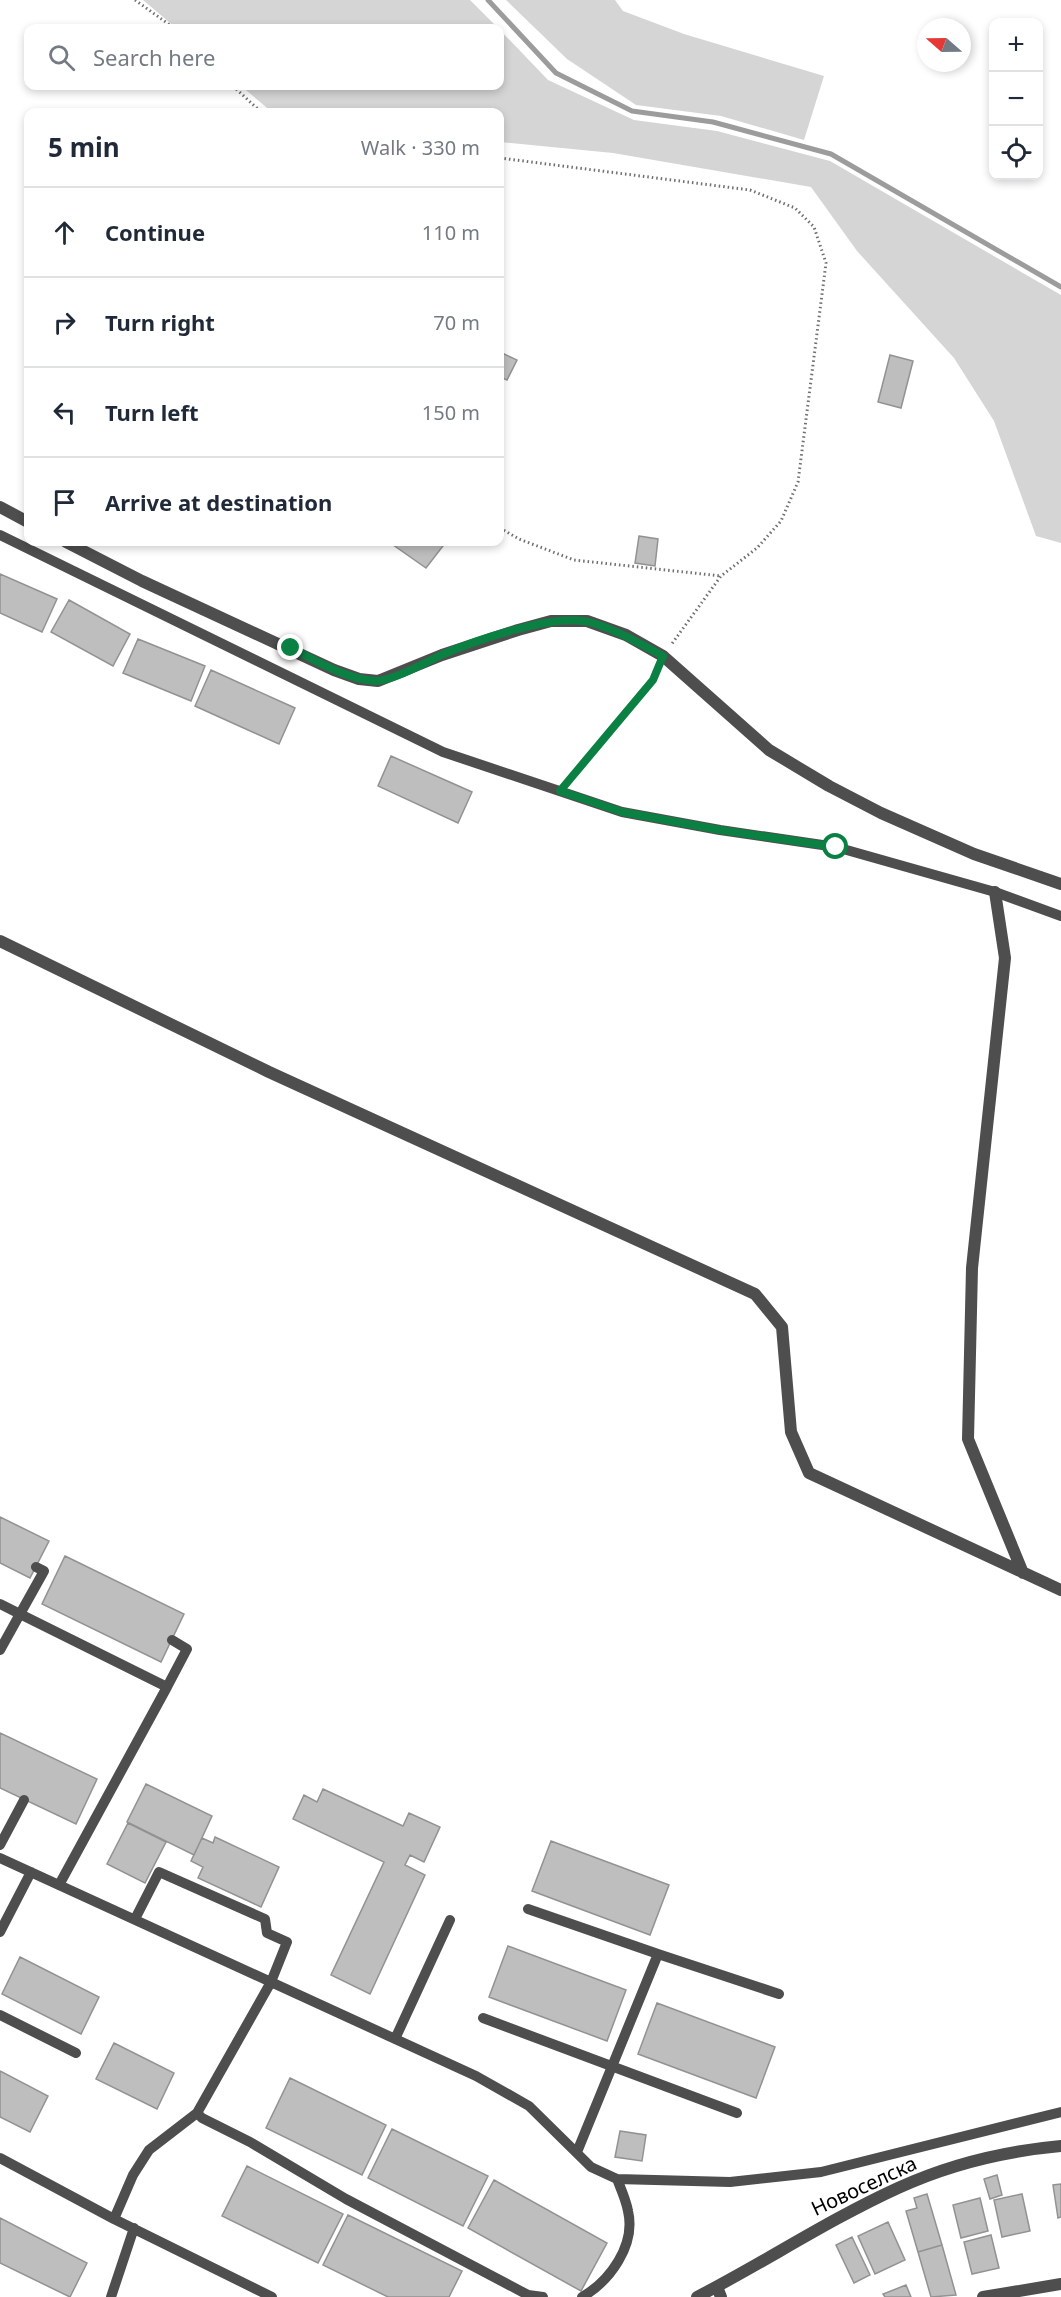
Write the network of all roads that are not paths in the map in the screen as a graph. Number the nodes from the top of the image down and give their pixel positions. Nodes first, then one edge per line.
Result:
1 (0, 507) edge
2 (24, 520) edge
3 (0, 535) edge
4 (74, 546) edge
5 (1061, 884) edge
6 (994, 892) junction
7 (1061, 916) edge
8 (0, 941) edge
9 (36, 1567) dead end
10 (1023, 1573) junction
11 (1061, 1590) edge
12 (0, 1604) edge
13 (21, 1614) junction
14 (171, 1640) dead end
15 (0, 1650) edge
16 (167, 1686) junction
17 (24, 1800) dead end
18 (0, 1845) edge
19 (0, 1858) edge
20 (31, 1872) junction
21 (59, 1885) junction
22 (528, 1909) dead end
23 (135, 1919) junction
24 (450, 1920) dead end
25 (0, 1932) edge
26 (658, 1954) junction
27 (271, 1982) junction
28 (779, 1994) dead end
29 (0, 2015) edge
30 (483, 2018) dead end
31 (395, 2039) junction
32 (76, 2053) dead end
33 (613, 2064) junction
34 (1061, 2112) edge
35 (197, 2113) junction
36 (737, 2113) dead end
37 (1061, 2146) edge
38 (577, 2152) junction
39 (0, 2158) edge
40 (617, 2179) junction
41 (114, 2219) junction
42 (134, 2229) junction
43 (1061, 2284) edge
44 (719, 2292) edge
45 (526, 2296) edge
46 (111, 2297) edge
47 (272, 2297) edge
48 (543, 2297) edge
49 (582, 2297) edge
50 (697, 2297) edge
51 (983, 2297) edge

1 - 2 street
3 - 6 lane
4 - 5 street
6 - 7 lane
6 - 10 street
8 - 10 street
9 - 13 lane
10 - 11 street
12 - 13 lane
13 - 15 lane
13 - 16 lane
14 - 16 lane
16 - 21 lane
17 - 18 lane
19 - 20 lane
20 - 21 lane
20 - 25 lane
21 - 23 lane
22 - 26 lane
23 - 27 lane
23 - 27 lane
24 - 31 lane
26 - 28 lane
26 - 33 lane
27 - 31 lane
27 - 35 lane
29 - 32 lane
30 - 33 lane
31 - 38 lane
33 - 36 lane
33 - 38 lane
34 - 40 lane
35 - 41 lane
35 - 45 lane
37 - 44 street, Новоселска
38 - 40 lane
39 - 41 lane
40 - 49 lane
41 - 42 lane
42 - 46 lane
42 - 47 lane
43 - 51 street
44 - 50 street, Новоселска
45 - 48 lane

